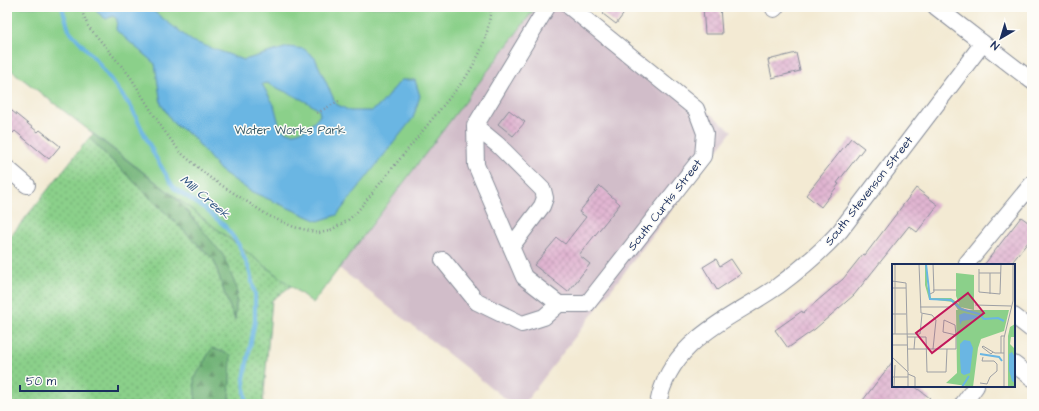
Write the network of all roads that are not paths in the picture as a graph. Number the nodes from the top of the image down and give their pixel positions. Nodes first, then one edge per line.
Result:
1 (547, 7) edge
2 (570, 7) edge
3 (936, 7) edge
4 (983, 43) junction
5 (1032, 81) edge
6 (475, 126) junction
7 (7, 168) edge
8 (27, 184) dead end
9 (1032, 184) edge
10 (511, 247) junction
11 (443, 260) dead end
12 (967, 264) edge
13 (559, 304) junction
14 (1015, 317) edge
15 (1032, 330) edge
16 (1015, 365) edge
17 (1032, 378) edge
18 (975, 387) edge
19 (658, 404) edge
20 (963, 404) edge

1 - 6 street
2 - 13 street, South Curtis Street
3 - 4 street
4 - 5 street
4 - 19 street, South Stevenson Street
6 - 10 street
6 - 10 street
7 - 8 street
9 - 12 street
10 - 13 street
11 - 13 street
14 - 15 street
16 - 17 street
18 - 20 street

